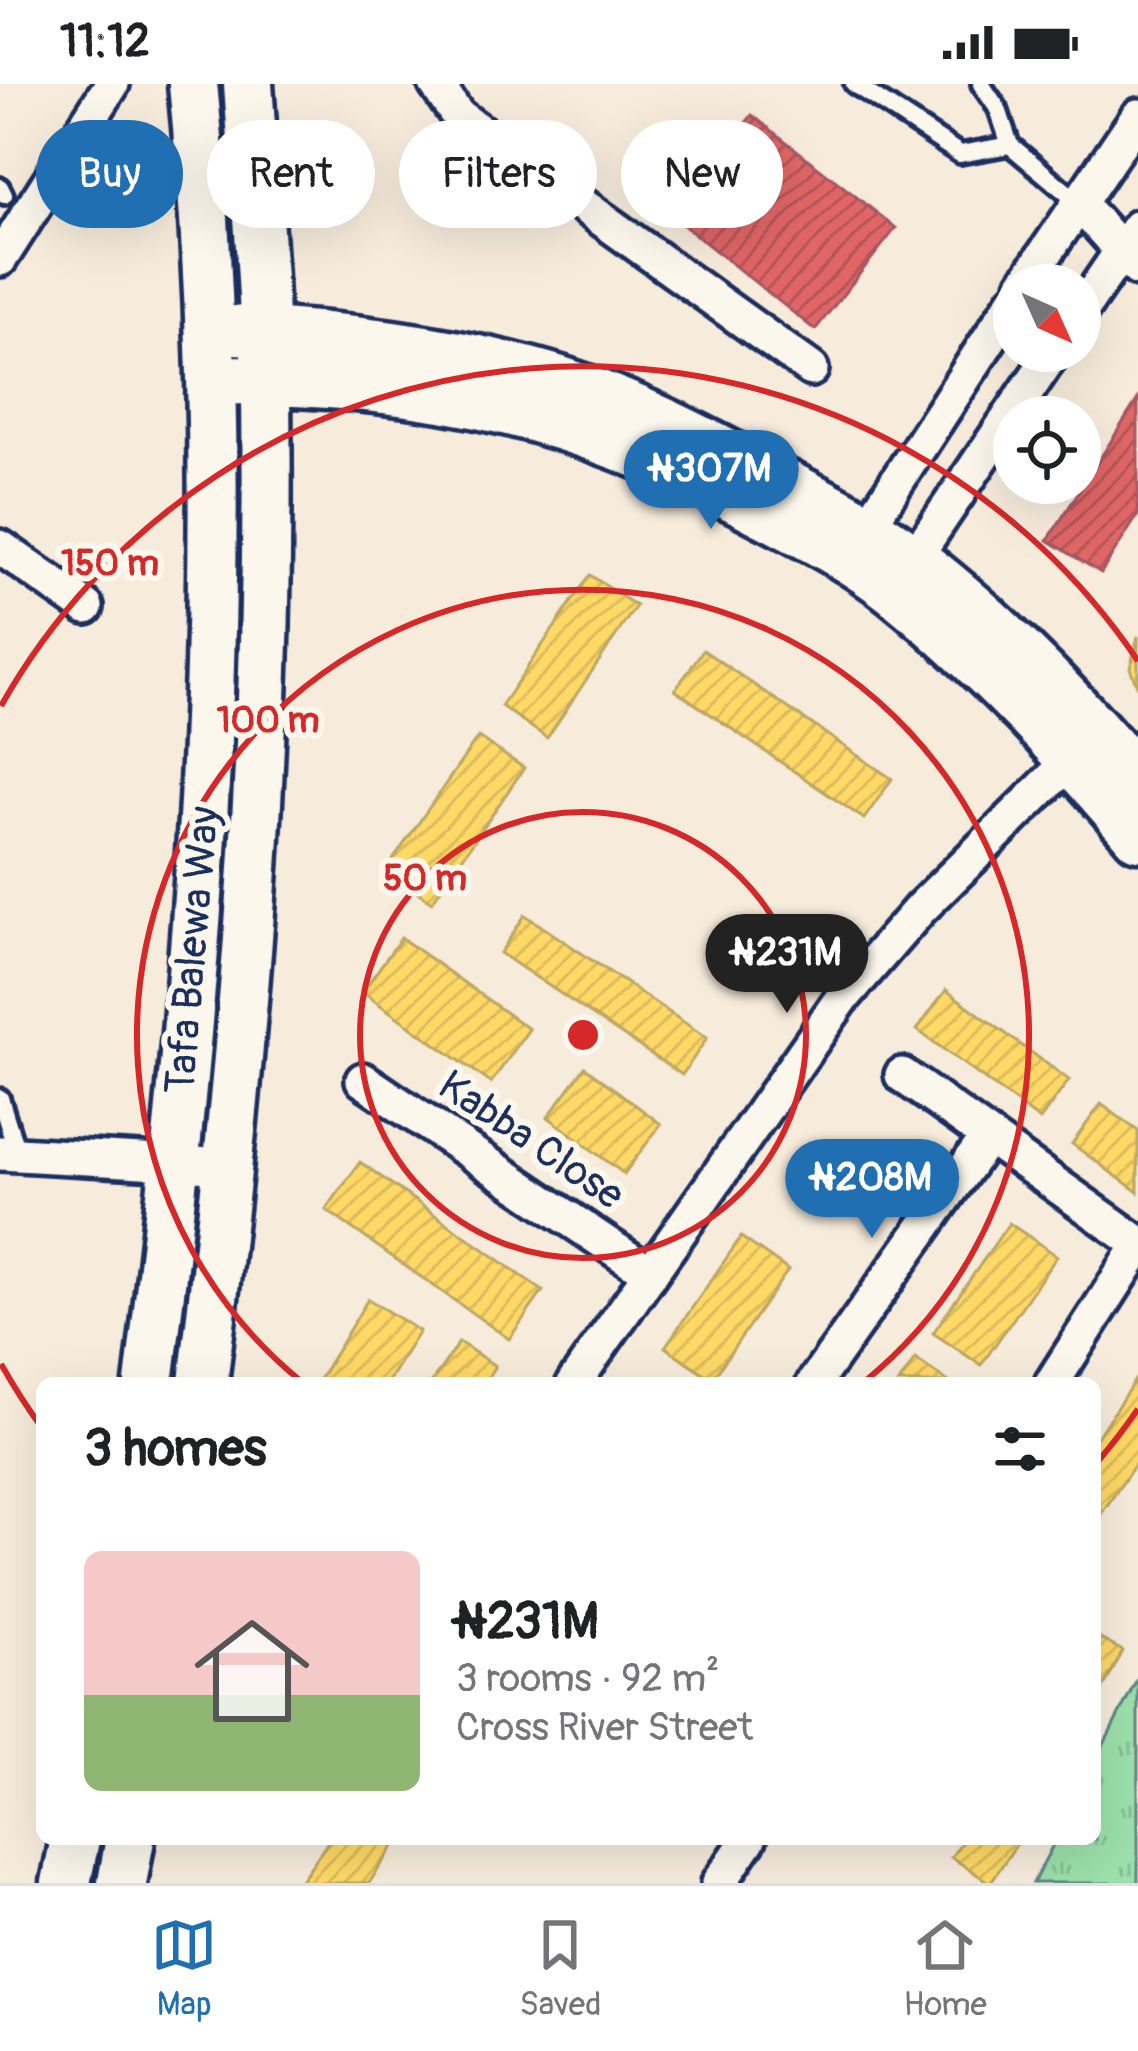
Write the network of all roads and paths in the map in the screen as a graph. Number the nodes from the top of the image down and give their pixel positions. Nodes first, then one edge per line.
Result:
1 (112, 84) edge
2 (194, 84) edge
3 (248, 84) edge
4 (436, 84) edge
5 (854, 84) edge
6 (981, 84) edge
7 (1138, 116) edge
8 (1010, 145) junction
9 (1078, 202) junction
10 (1132, 250) edge
11 (0, 260) edge
12 (1038, 264) edge
13 (1101, 287) edge
14 (208, 328) junction
15 (265, 332) junction
16 (993, 333) edge
17 (811, 369) dead end
18 (1040, 372) edge
19 (209, 380) junction
20 (265, 380) junction
21 (857, 542) junction
22 (0, 547) edge
23 (903, 574) junction
24 (86, 607) dead end
25 (1086, 745) junction
26 (1138, 778) edge
27 (1138, 836) edge
28 (902, 1075) dead end
29 (363, 1080) dead end
30 (0, 1098) edge
31 (987, 1138) junction
32 (8, 1152) edge
33 (173, 1161) junction
34 (229, 1166) junction
35 (1138, 1246) edge
36 (650, 1273) junction
37 (149, 1377) edge
38 (203, 1377) edge
39 (585, 1377) edge
40 (818, 1377) edge
41 (1056, 1377) edge
42 (74, 1845) edge
43 (129, 1845) edge
44 (746, 1845) edge
45 (724, 1882) edge
46 (66, 1883) edge
47 (122, 1883) edge

1 - 11 street
2 - 14 main road, Tafa Balewa Way
3 - 15 main road, Tafa Balewa Way
4 - 17 street
5 - 8 lane
6 - 8 lane
7 - 9 street
8 - 9 lane
9 - 10 street
9 - 12 street
10 - 13 street
14 - 15 main road
14 - 19 main road, Tafa Balewa Way
15 - 20 main road, Tafa Balewa Way
15 - 21 main road
16 - 21 street
18 - 23 street
19 - 20 main road
19 - 33 main road, Tafa Balewa Way
20 - 21 main road
20 - 34 main road, Tafa Balewa Way
21 - 23 main road
22 - 24 street
23 - 25 main road
25 - 26 main road
25 - 27 main road
25 - 36 street
28 - 31 street
29 - 36 street, Kabba Close
30 - 32 lane
31 - 35 street
31 - 40 street
32 - 33 street
33 - 34 street
33 - 37 main road, Tafa Balewa Way
34 - 38 main road, Tafa Balewa Way
35 - 41 street
36 - 39 street
42 - 46 main road
43 - 47 main road
44 - 45 street

